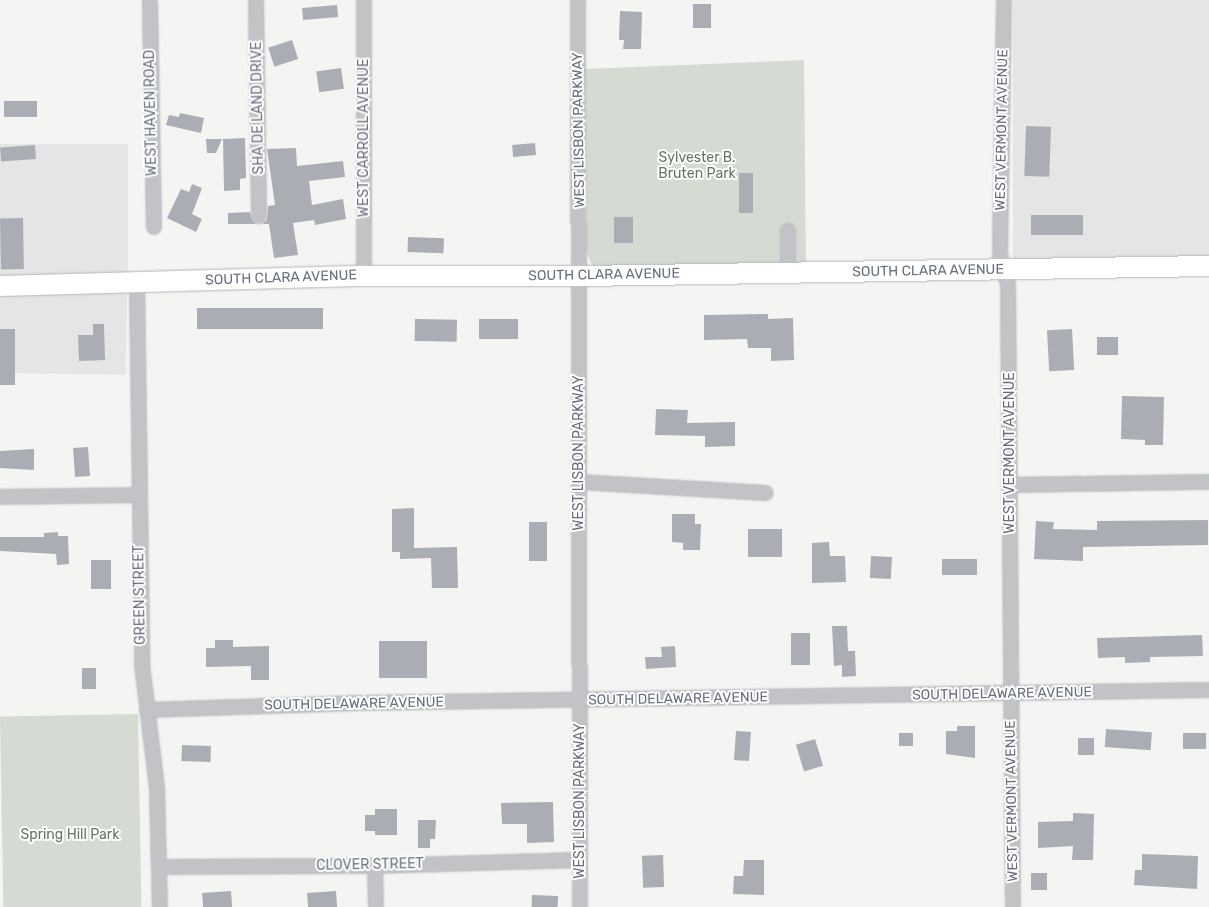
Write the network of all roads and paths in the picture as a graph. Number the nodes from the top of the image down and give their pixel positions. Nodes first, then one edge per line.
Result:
1 (150, 0) edge
2 (256, 0) edge
3 (364, 0) edge
4 (578, 0) edge
5 (1004, 0) edge
6 (259, 216) dead end
7 (154, 227) dead end
8 (788, 231) dead end
9 (1209, 266) edge
10 (1004, 270) junction
11 (788, 273) junction
12 (364, 276) junction
13 (581, 276) junction
14 (137, 283) junction
15 (0, 286) edge
16 (579, 482) junction
17 (1209, 482) edge
18 (1010, 485) junction
19 (766, 493) dead end
20 (138, 495) junction
21 (0, 498) edge
22 (1209, 690) edge
23 (1011, 694) junction
24 (580, 700) junction
25 (147, 710) junction
26 (580, 860) junction
27 (375, 866) junction
28 (160, 867) junction
29 (160, 907) edge
30 (376, 907) edge
31 (580, 907) edge
32 (1013, 907) edge

1 - 7 street, WEST HAVEN ROAD
2 - 6 street, SHA DE LAND DRIVE
3 - 12 street, WEST CARROLL AVENUE
4 - 13 street, WEST LISBON PARKWAY
5 - 10 street, WEST VERMONT AVENUE
8 - 11 street
9 - 10 street, SOUTH CLARA AVENUE
10 - 11 street, SOUTH CLARA AVENUE
10 - 18 street, WEST VERMONT AVENUE
11 - 13 street, SOUTH CLARA AVENUE
12 - 13 street, SOUTH CLARA AVENUE
12 - 14 street, SOUTH CLARA AVENUE
13 - 16 street, WEST LISBON PARKWAY
14 - 15 street, SOUTH CLARA AVENUE
14 - 20 street, GREEN STREET
16 - 19 street
16 - 24 street, WEST LISBON PARKWAY
17 - 18 street
18 - 23 street, WEST VERMONT AVENUE
20 - 21 street
20 - 25 street, GREEN STREET
22 - 23 street, SOUTH DELAWARE AVENUE
23 - 24 street, SOUTH DELAWARE AVENUE
23 - 32 street, WEST VERMONT AVENUE
24 - 25 street, SOUTH DELAWARE AVENUE
24 - 26 street, WEST LISBON PARKWAY
25 - 28 street, GREEN STREET
26 - 27 street, CLOVER STREET
26 - 31 street, WEST LISBON PARKWAY
27 - 28 street, CLOVER STREET
27 - 30 street
28 - 29 street, GREEN STREET

